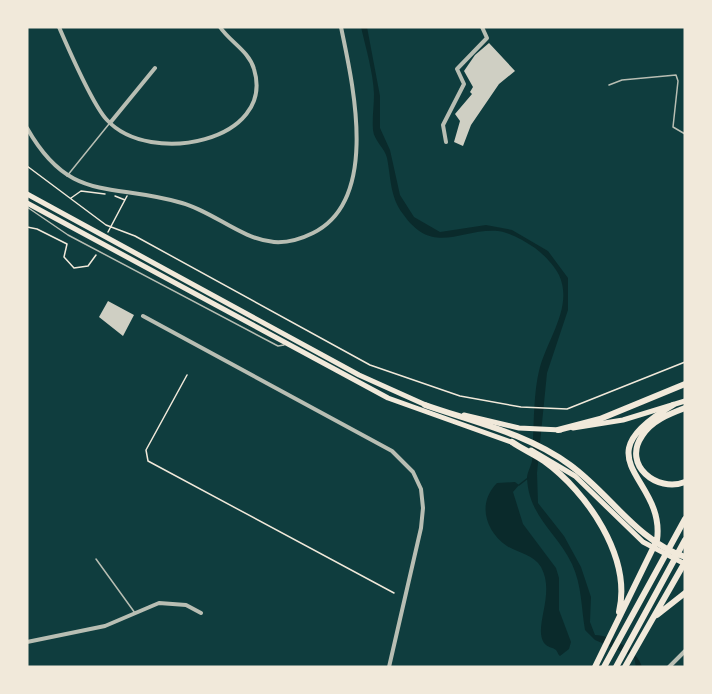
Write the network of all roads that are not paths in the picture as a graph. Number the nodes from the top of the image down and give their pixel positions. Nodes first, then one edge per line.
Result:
1 (59, 27) edge
2 (220, 27) edge
3 (341, 27) edge
4 (482, 27) edge
5 (155, 68) dead end
6 (609, 85) dead end
7 (110, 123) junction
8 (27, 128) edge
9 (685, 134) edge
10 (446, 142) dead end
11 (67, 176) junction
12 (27, 194) edge
13 (27, 205) edge
14 (143, 316) dead end
15 (685, 384) edge
16 (685, 401) edge
17 (425, 405) junction
18 (673, 405) junction
19 (685, 408) edge
20 (558, 430) junction
21 (512, 442) joint
22 (529, 448) junction
23 (545, 456) junction
24 (685, 482) edge
25 (685, 519) edge
26 (640, 536) junction
27 (685, 540) edge
28 (685, 557) edge
29 (96, 559) dead end
30 (685, 563) edge
31 (685, 593) edge
32 (201, 613) dead end
33 (135, 614) junction
34 (651, 621) junction
35 (610, 635) junction
36 (27, 642) edge
37 (685, 651) edge
38 (389, 667) edge
39 (595, 667) edge
40 (604, 667) edge
41 (616, 667) edge
42 (625, 667) edge
43 (669, 667) edge

1 - 7 street
2 - 7 street
3 - 11 street
4 - 10 street
5 - 7 street
6 - 9 lane
7 - 11 lane
8 - 11 street
12 - 17 main road
13 - 21 main road
14 - 38 street
15 - 20 highway
16 - 18 main road
17 - 20 main road
17 - 22 highway
18 - 20 main road
18 - 35 highway
19 - 24 highway
21 - 22 highway
22 - 23 highway
22 - 23 highway
23 - 26 highway
23 - 35 highway
25 - 40 highway
26 - 28 highway
26 - 30 main road
27 - 41 highway
29 - 33 lane
30 - 34 highway
31 - 34 highway
32 - 33 street
33 - 36 street
34 - 42 highway
35 - 39 highway
37 - 43 street

